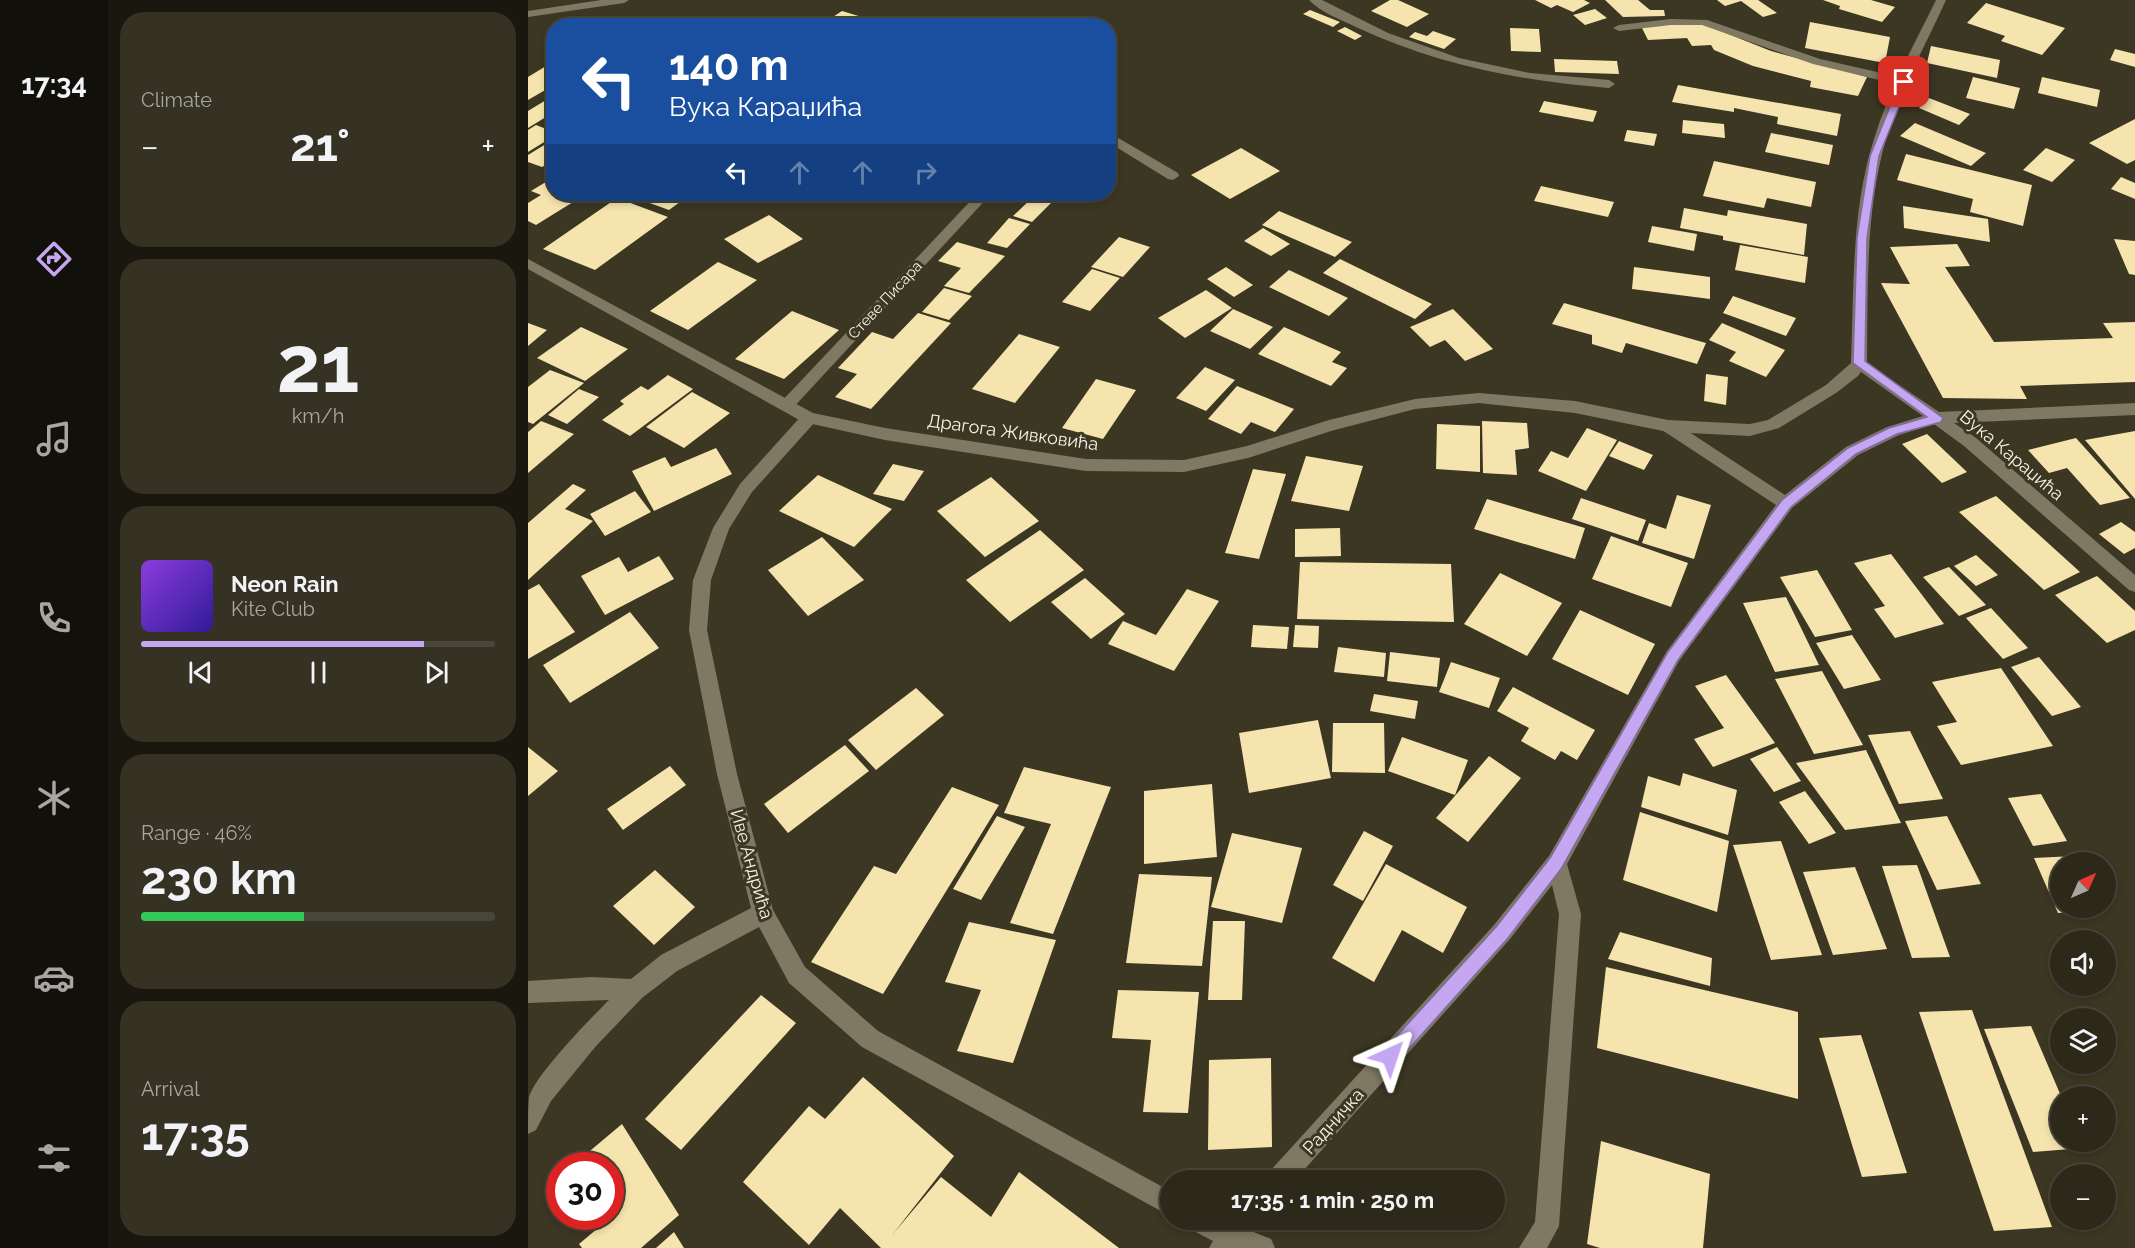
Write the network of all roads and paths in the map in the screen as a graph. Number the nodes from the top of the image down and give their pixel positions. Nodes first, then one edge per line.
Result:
1 (624, 0) edge
2 (1314, 0) edge
3 (1941, 0) edge
4 (528, 14) edge
5 (1619, 28) dead end
6 (1904, 82) junction
7 (1609, 84) dead end
8 (1116, 141) edge
9 (1173, 176) dead end
10 (977, 201) edge
11 (528, 263) edge
12 (1859, 363) junction
13 (786, 406) junction
14 (2135, 410) edge
15 (809, 418) junction
16 (1937, 418) junction
17 (1668, 426) junction
18 (1786, 504) junction
19 (2135, 585) edge
20 (1556, 863) junction
21 (763, 913) junction
22 (634, 990) junction
23 (528, 992) edge
24 (528, 1122) edge
25 (1288, 1170) edge
26 (1160, 1198) edge
27 (1232, 1234) edge
28 (1262, 1248) edge
29 (1532, 1248) edge

1 - 4 street
2 - 7 street
3 - 6 street
5 - 6 street
6 - 12 street
8 - 9 street
10 - 13 street, Стеве Писара
11 - 13 street, Драгога Живковића
12 - 16 street, Вука Караџића
12 - 17 street, Драгога Живковића
13 - 15 street, Драгога Живковића
14 - 16 street, Радничка
15 - 17 street, Драгога Живковића
15 - 21 street, Иве Андрића
16 - 18 street, Радничка
16 - 19 street, Вука Караџића
17 - 18 street, Драгога Живковића
18 - 20 street, Радничка
20 - 25 street, Радничка
20 - 29 street
21 - 22 street
21 - 26 street, Иве Андрића
22 - 23 street
22 - 24 street
27 - 28 street

